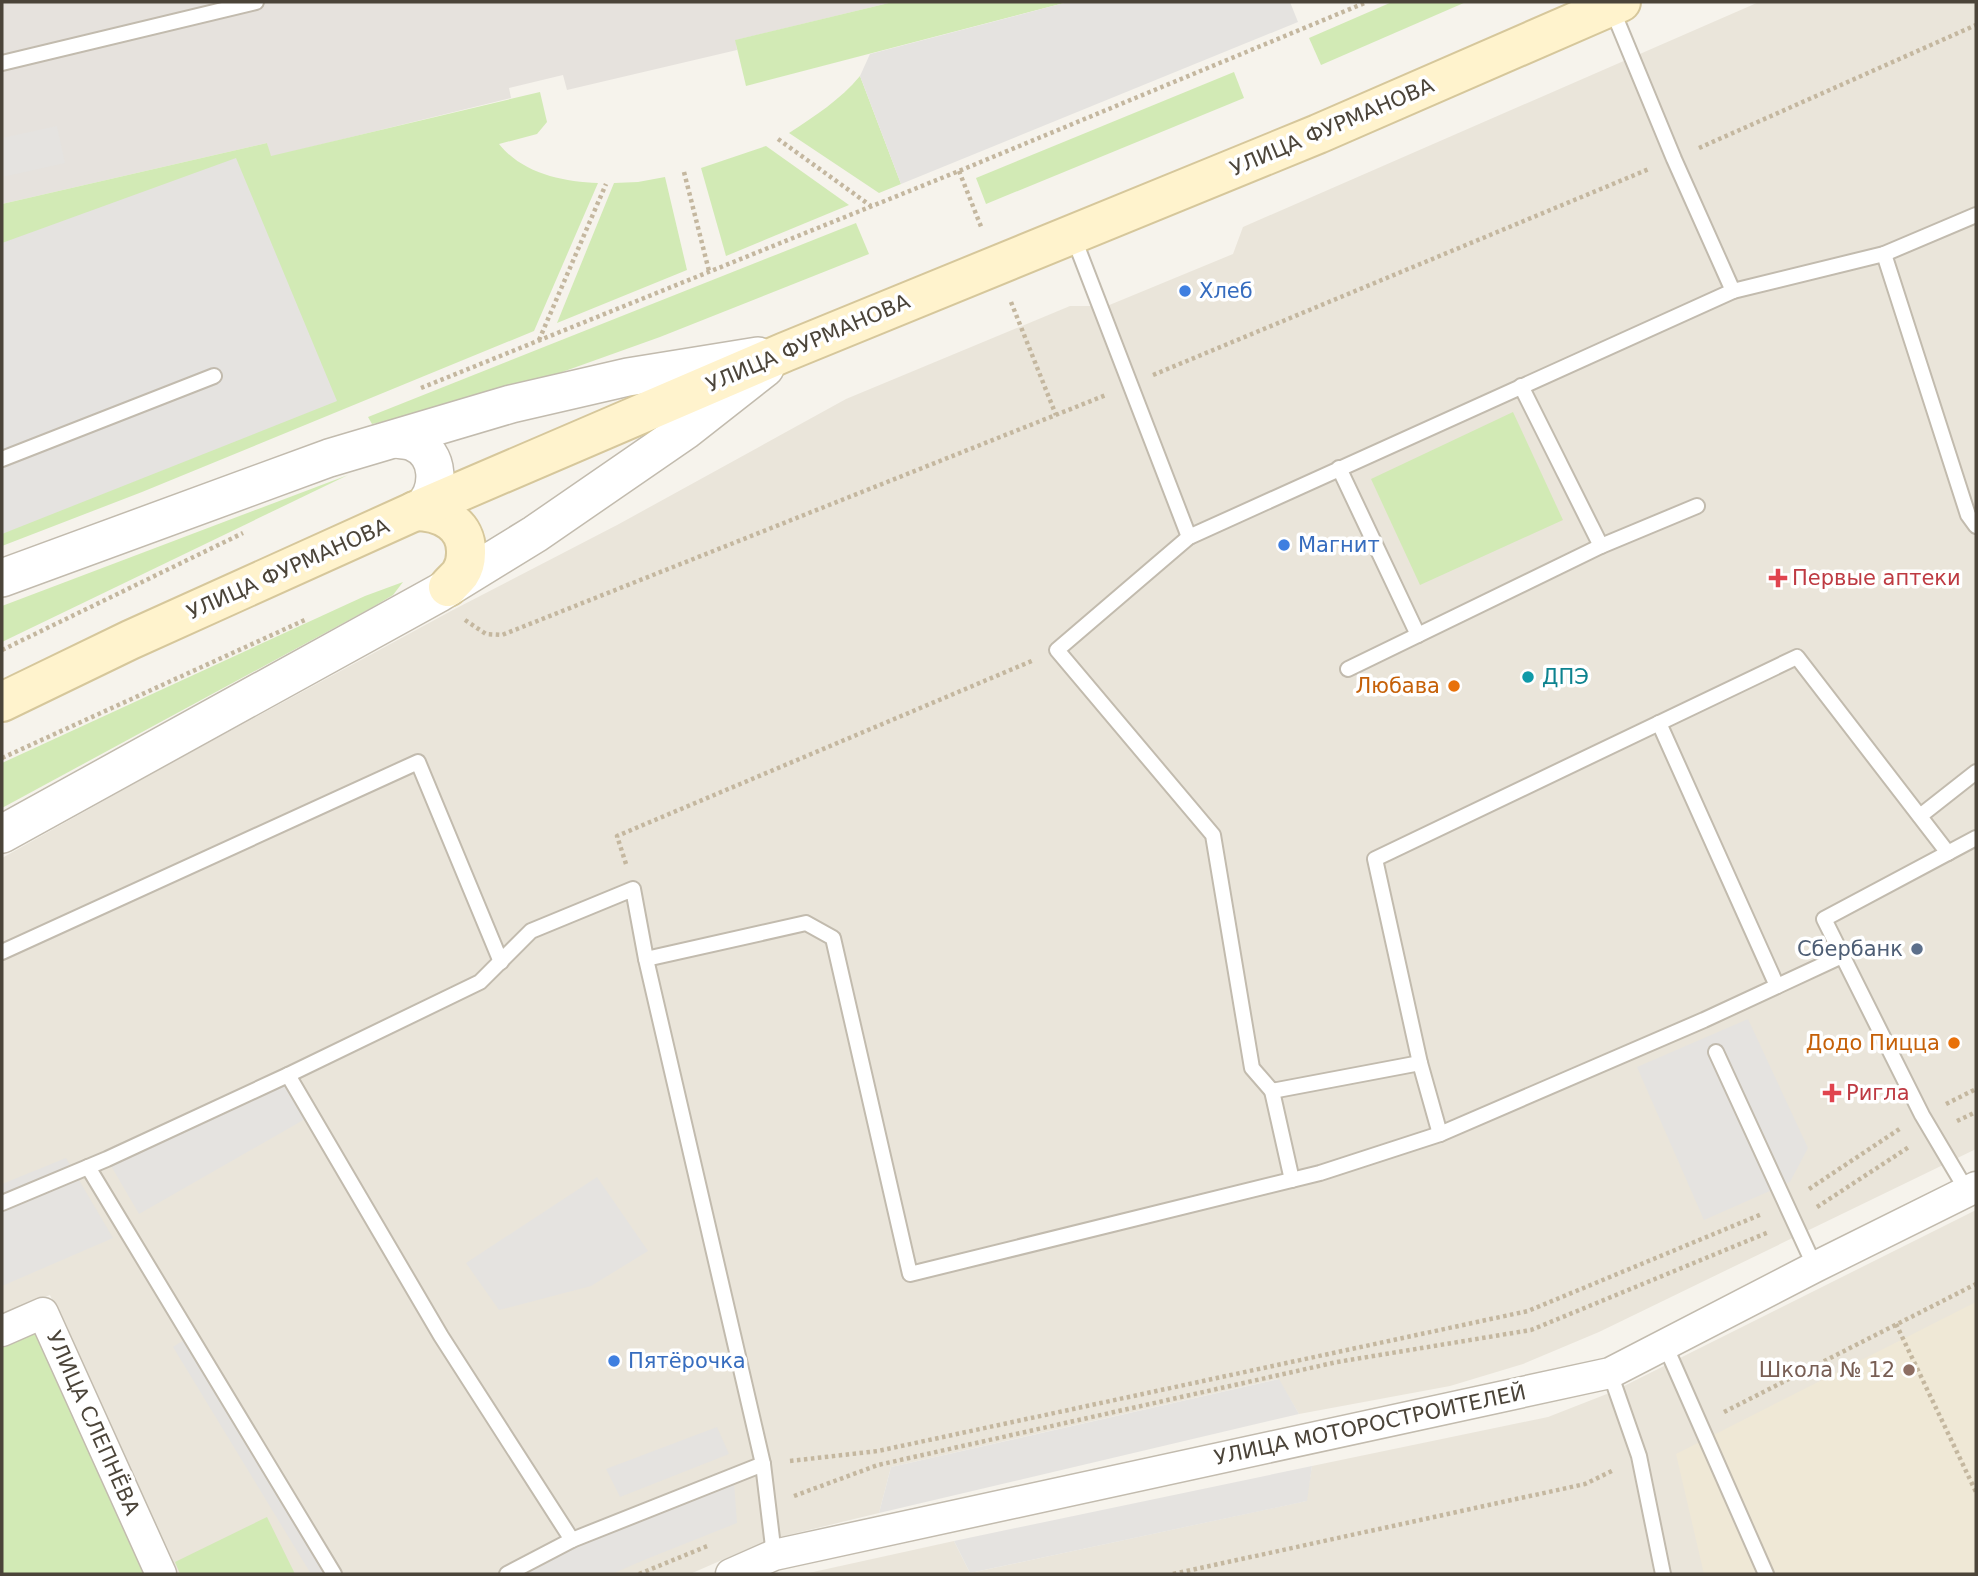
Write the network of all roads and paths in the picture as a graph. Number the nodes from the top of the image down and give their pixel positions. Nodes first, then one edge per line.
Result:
1 (256, 2) edge
2 (1367, 2) edge
3 (1616, 4) edge
4 (1976, 25) edge
5 (2, 64) edge
6 (778, 139) dead end
7 (1674, 159) junction
8 (684, 172) dead end
9 (606, 184) dead end
10 (872, 206) junction
11 (1976, 215) edge
12 (1073, 234) junction
13 (1884, 254) junction
14 (709, 271) junction
15 (1733, 291) junction
16 (539, 340) junction
17 (785, 352) junction
18 (214, 376) dead end
19 (1129, 385) junction
20 (1521, 386) junction
21 (411, 392) dead end
22 (396, 439) junction
23 (2, 459) edge
24 (1339, 468) junction
25 (1697, 506) dead end
26 (419, 510) junction
27 (1976, 526) edge
28 (1189, 537) junction
29 (1601, 546) junction
30 (2, 578) edge
31 (448, 587) junction
32 (318, 614) dead end
33 (502, 635) dead end
34 (1418, 635) junction
35 (1058, 650) junction
36 (1348, 669) dead end
37 (2, 702) edge
38 (1659, 723) junction
39 (2, 758) edge
40 (1976, 772) edge
41 (1920, 816) junction
42 (2, 834) edge
43 (1976, 838) edge
44 (1948, 853) junction
45 (633, 889) junction
46 (2, 952) edge
47 (1842, 956) junction
48 (646, 959) junction
49 (501, 962) junction
50 (1777, 986) junction
51 (1716, 1052) dead end
52 (1420, 1063) junction
53 (288, 1075) junction
54 (1976, 1088) edge
55 (1272, 1091) junction
56 (1976, 1112) edge
57 (1922, 1115) junction
58 (1932, 1133) junction
59 (1440, 1134) junction
60 (88, 1167) junction
61 (1292, 1180) junction
62 (1971, 1189) edge
63 (2, 1203) edge
64 (1785, 1205) junction
65 (1793, 1222) junction
66 (1815, 1267) junction
67 (1976, 1284) edge
68 (1896, 1324) junction
69 (2, 1331) edge
70 (1665, 1345) junction
71 (1610, 1373) junction
72 (1699, 1424) junction
73 (1639, 1456) junction
74 (763, 1464) junction
75 (1976, 1492) edge
76 (768, 1505) junction
77 (572, 1540) junction
78 (716, 1542) dead end
79 (774, 1555) junction
80 (161, 1574) edge
81 (334, 1574) edge
82 (507, 1574) edge
83 (639, 1574) edge
84 (730, 1574) edge
85 (1173, 1574) edge
86 (1663, 1574) edge
87 (1766, 1574) edge

1 - 5 lane
2 - 10 path
3 - 7 lane
3 - 12 main road, УЛИЦА ФУРМАНОВА
4 - 7 path
6 - 10 path
7 - 15 lane
7 - 19 path
8 - 14 path
9 - 16 path
10 - 14 path
11 - 13 lane
12 - 17 main road, УЛИЦА ФУРМАНОВА
12 - 19 lane
13 - 15 lane
13 - 27 lane
14 - 16 path
15 - 20 lane
16 - 21 path
17 - 22 street
17 - 26 main road, УЛИЦА ФУРМАНОВА
17 - 31 street
18 - 23 lane
19 - 28 lane
19 - 33 path
20 - 24 lane
20 - 29 lane
22 - 26 street
22 - 30 street
24 - 28 lane
24 - 34 lane
25 - 29 lane
26 - 31 main road
26 - 37 main road, УЛИЦА ФУРМАНОВА
28 - 35 lane
29 - 34 lane
31 - 42 street
32 - 39 path
34 - 36 lane
35 - 45 path
35 - 55 lane
38 - 41 lane
38 - 50 lane
38 - 52 lane
40 - 41 lane
41 - 44 lane
43 - 44 lane
44 - 47 lane
45 - 48 lane
45 - 49 lane
46 - 49 lane
47 - 50 lane
47 - 57 lane
48 - 61 lane
48 - 74 lane
49 - 53 lane
50 - 59 lane
51 - 64 lane
52 - 55 lane
52 - 59 lane
53 - 60 lane
53 - 77 lane
54 - 57 path
55 - 61 lane
56 - 58 path
57 - 58 lane
57 - 64 path
58 - 62 lane
58 - 65 path
59 - 61 lane
60 - 63 lane
60 - 81 lane
62 - 66 street, УЛИЦА МОТОРОСТРОИТЕЛЕЙ
64 - 65 lane
64 - 74 path
65 - 66 lane
65 - 76 path
66 - 70 street, УЛИЦА МОТОРОСТРОИТЕЛЕЙ
67 - 68 path
68 - 72 path
68 - 75 path
69 - 80 street, УЛИЦА СЛЕПНЁВА
70 - 71 street, УЛИЦА МОТОРОСТРОИТЕЛЕЙ
70 - 72 lane
71 - 73 lane
71 - 79 street, УЛИЦА МОТОРОСТРОИТЕЛЕЙ
72 - 87 lane
73 - 85 path
73 - 86 lane
74 - 76 lane
74 - 77 lane
76 - 79 lane
77 - 82 lane
78 - 83 path
79 - 84 street, УЛИЦА МОТОРОСТРОИТЕЛЕЙ

